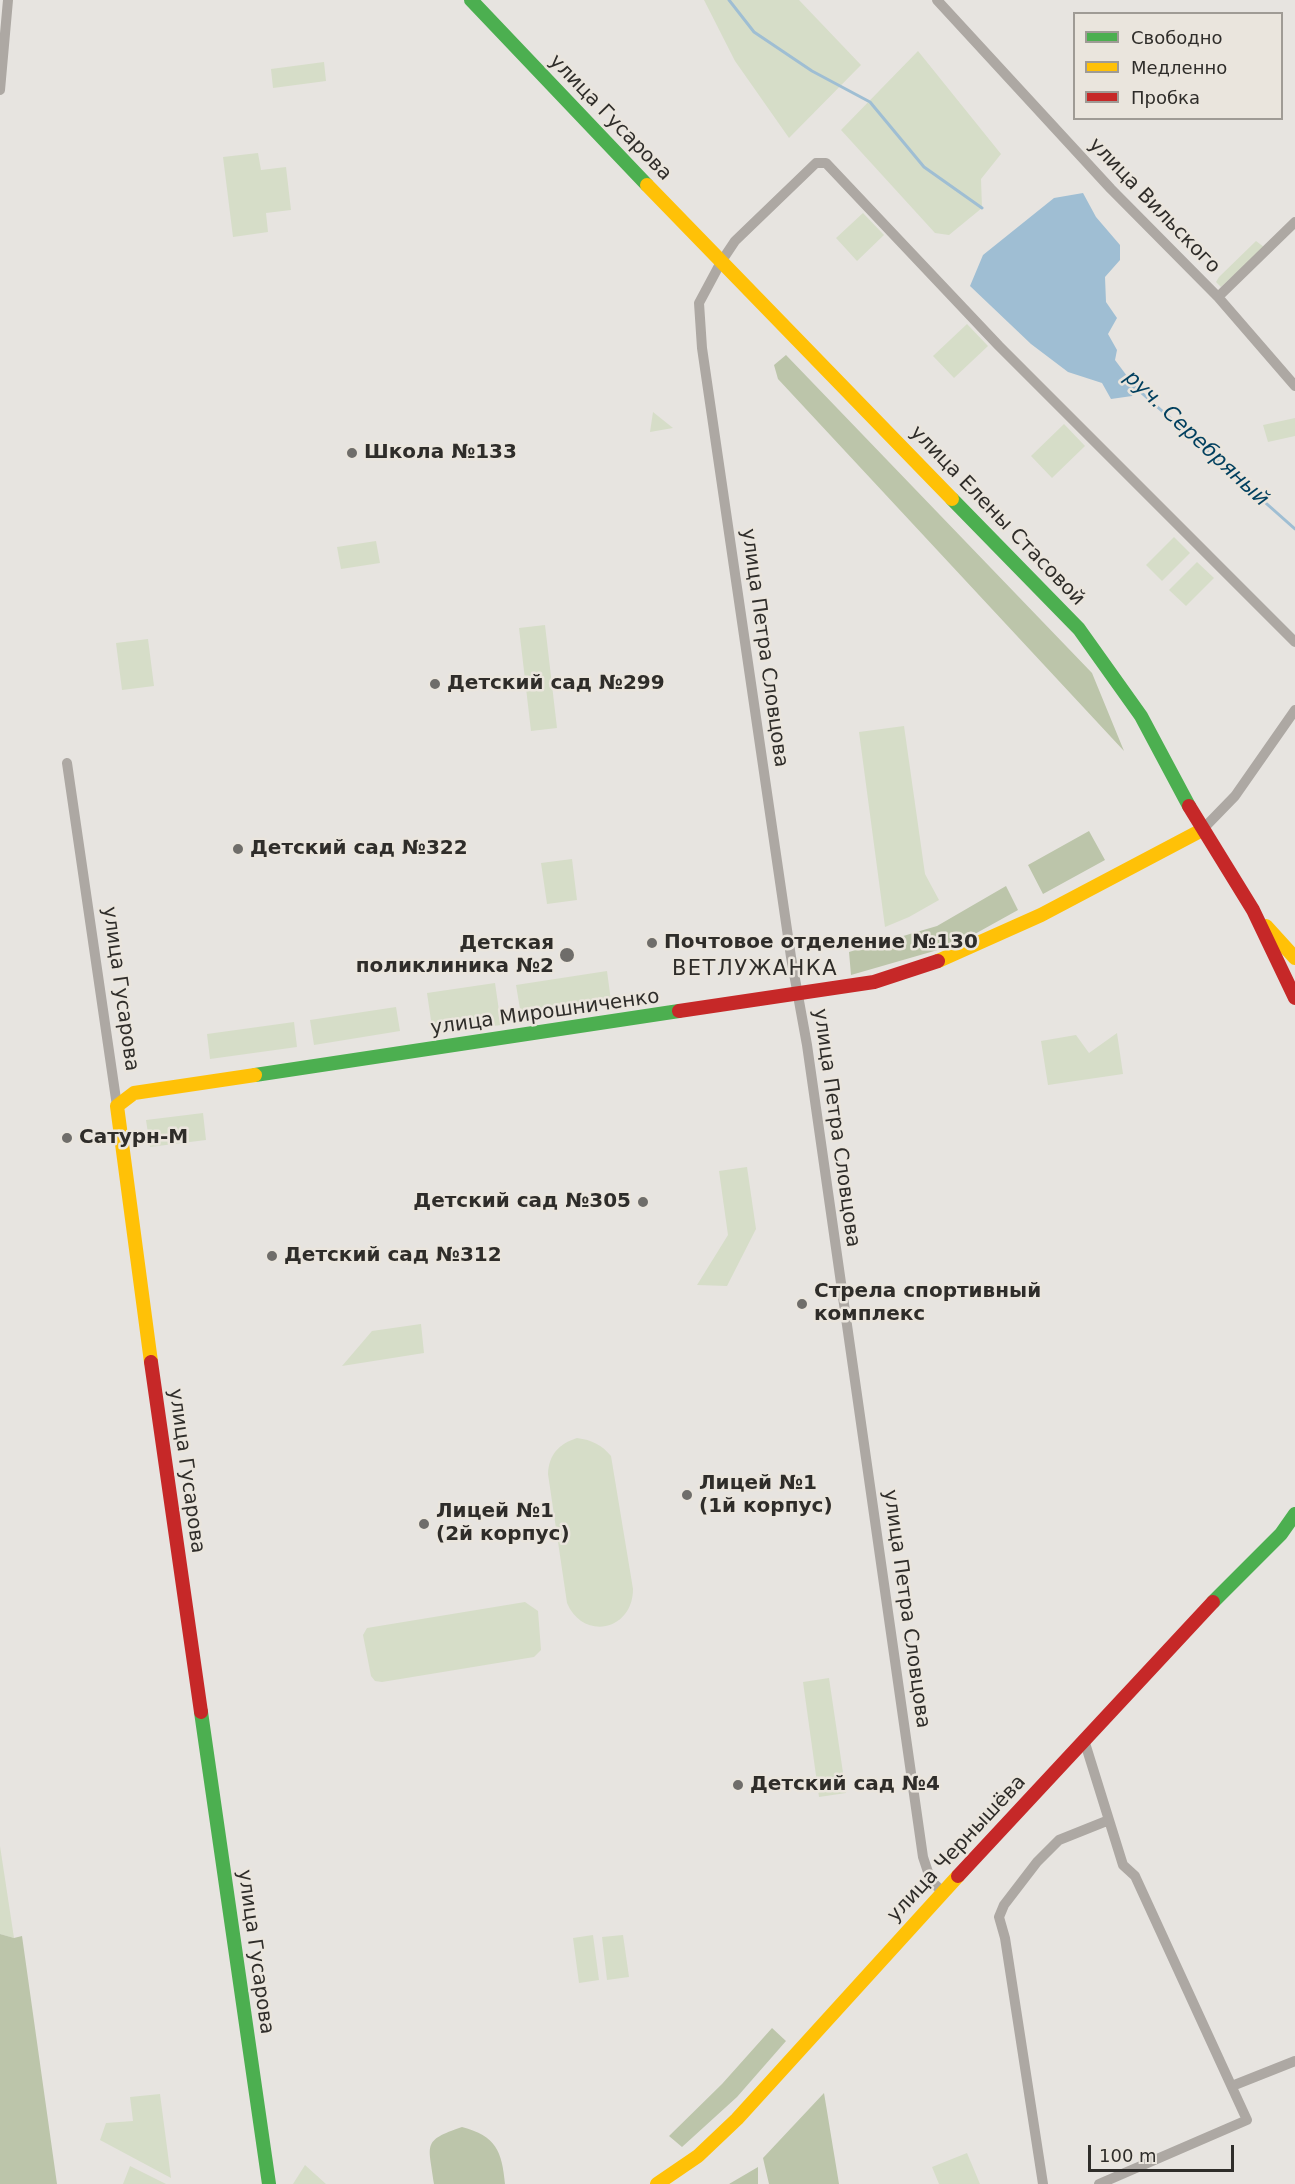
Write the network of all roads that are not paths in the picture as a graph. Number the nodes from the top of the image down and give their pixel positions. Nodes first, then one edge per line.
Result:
1 (8, 0) edge
2 (471, 0) edge
3 (937, 0) edge
4 (0, 90) edge
5 (1295, 222) edge
6 (721, 262) junction
7 (1218, 297) junction
8 (1295, 386) edge
9 (1295, 642) edge
10 (1295, 710) edge
11 (67, 763) dead end
12 (1202, 830) junction
13 (1253, 910) junction
14 (1295, 958) edge
15 (799, 994) junction
16 (1294, 994) edge
17 (117, 1106) junction
18 (1295, 1514) edge
19 (1295, 1523) edge
20 (1281, 1533) junction
21 (1084, 1743) junction
22 (1109, 1820) junction
23 (943, 1893) junction
24 (1295, 2061) edge
25 (1232, 2086) junction
26 (269, 2184) edge
27 (657, 2184) edge
28 (1043, 2184) edge
29 (1099, 2184) edge

1 - 4 street
2 - 6 street, улица Гусарова
3 - 7 street, улица Вильского
5 - 7 street
6 - 9 street, улица Петра Словцова
6 - 12 street, улица Елены Стасовой
6 - 15 street, улица Петра Словцова
7 - 8 street, улица Вильского
10 - 12 street
11 - 17 street, улица Гусарова
12 - 13 street, улица Елены Стасовой
12 - 15 street, улица Мирошниченко
13 - 14 street, улица Елены Стасовой
13 - 16 street, улица Елены Стасовой
15 - 17 street, улица Мирошниченко
15 - 23 street, улица Петра Словцова
17 - 26 street, улица Гусарова
18 - 20 street, улица Чернышёва
19 - 20 street, улица Чернышёва
20 - 21 street, улица Чернышёва
21 - 22 street
21 - 23 street, улица Чернышёва
22 - 25 street
22 - 28 street
23 - 27 street, улица Чернышёва
24 - 25 street
25 - 29 street

